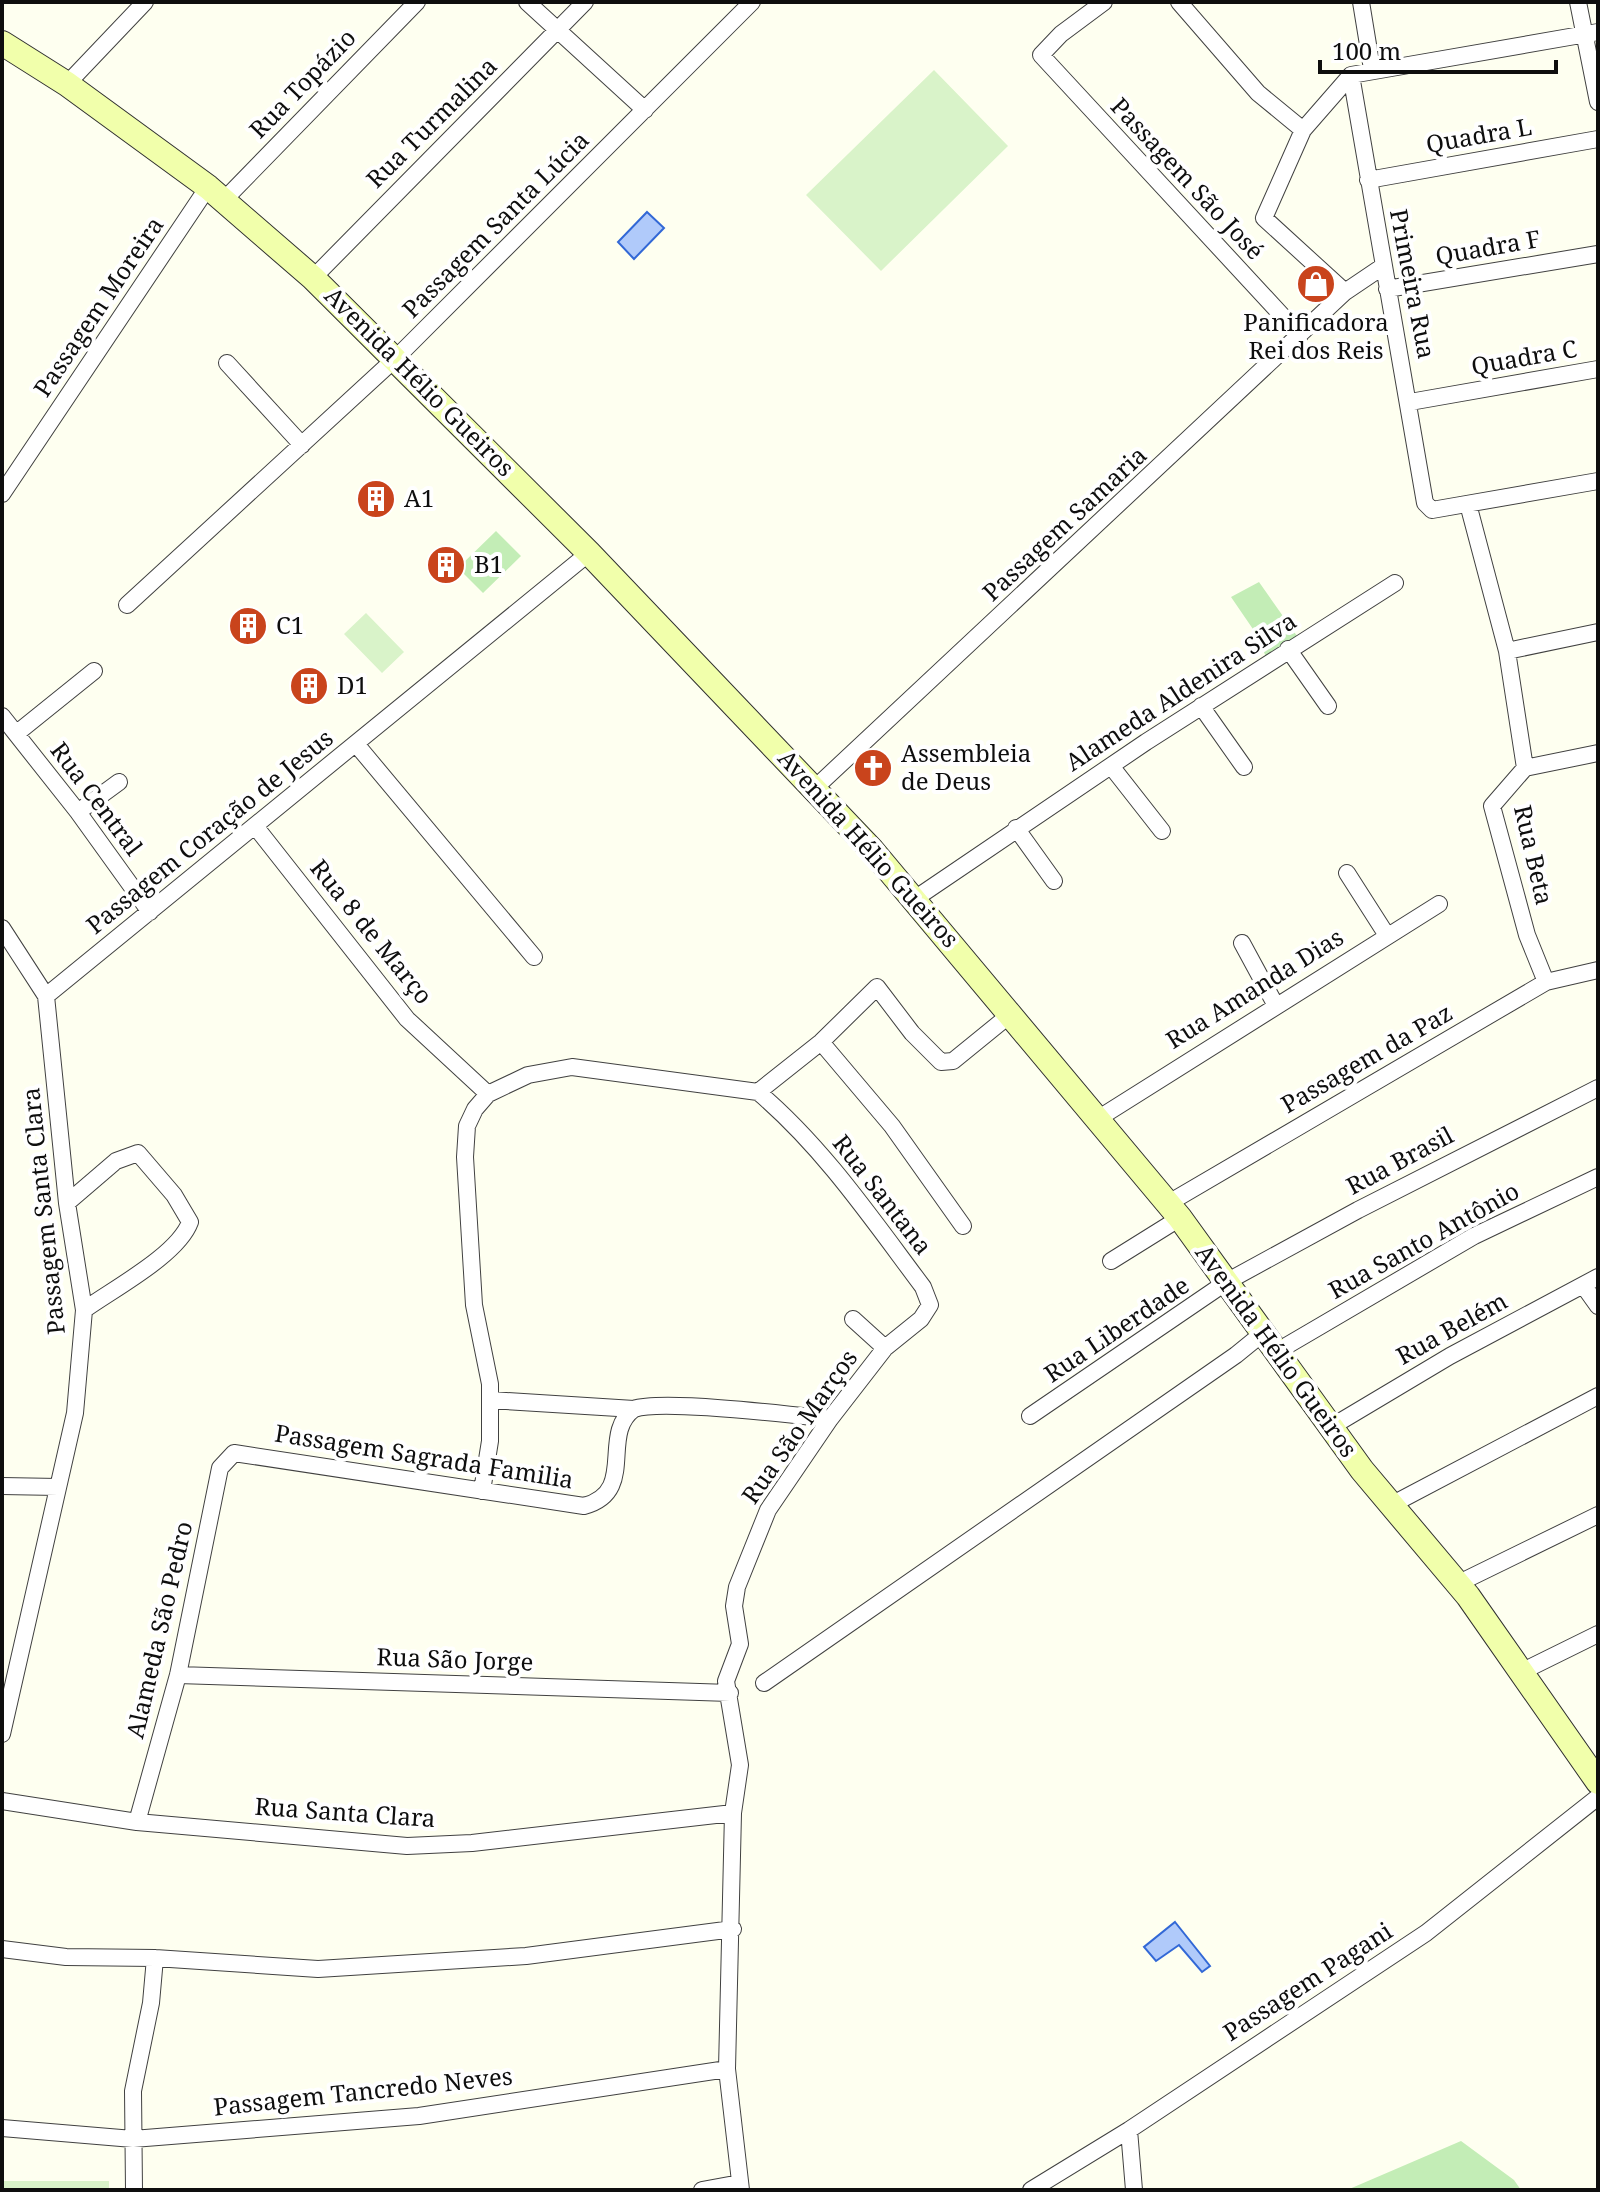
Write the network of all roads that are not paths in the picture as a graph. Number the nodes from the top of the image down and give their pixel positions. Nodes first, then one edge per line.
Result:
1 (145, 2) edge
2 (417, 2) edge
3 (527, 2) edge
4 (585, 2) edge
5 (752, 2) edge
6 (1104, 2) edge
7 (1179, 2) edge
8 (1361, 2) edge
9 (1578, 2) edge
10 (558, 30) junction
11 (1591, 33) edge
12 (2, 43) edge
13 (1372, 69) junction
14 (1351, 75) junction
15 (67, 84) junction
16 (1598, 102) edge
17 (645, 110) junction
18 (1303, 130) junction
19 (1598, 139) edge
20 (1368, 180) junction
21 (216, 194) junction
22 (1598, 254) edge
23 (1382, 267) junction
24 (313, 278) junction
25 (1387, 289) junction
26 (1345, 292) junction
27 (1300, 335) junction
28 (397, 357) junction
29 (227, 363) dead end
30 (1598, 369) edge
31 (1410, 402) junction
32 (302, 445) junction
33 (1598, 481) edge
34 (2, 494) edge
35 (1468, 504) junction
36 (589, 553) junction
37 (1395, 583) dead end
38 (127, 605) dead end
39 (1598, 632) edge
40 (1288, 649) junction
41 (1507, 651) junction
42 (94, 671) dead end
43 (1201, 706) junction
44 (1328, 706) dead end
45 (2, 716) edge
46 (17, 733) junction
47 (356, 744) junction
48 (1598, 753) edge
49 (1111, 766) junction
50 (1244, 767) dead end
51 (1525, 768) junction
52 (119, 782) dead end
53 (815, 788) junction
54 (78, 812) junction
55 (255, 826) junction
56 (1016, 828) junction
57 (1162, 831) dead end
58 (1347, 873) dead end
59 (1054, 881) dead end
60 (916, 898) junction
61 (1439, 904) dead end
62 (150, 912) junction
63 (2, 928) edge
64 (1386, 934) junction
65 (1242, 943) dead end
66 (534, 957) dead end
67 (1598, 970) edge
68 (1546, 982) junction
69 (46, 996) junction
70 (1275, 1004) junction
71 (1012, 1013) junction
72 (821, 1042) junction
73 (1598, 1088) edge
74 (758, 1092) junction
75 (488, 1094) junction
76 (1099, 1118) junction
77 (1598, 1177) edge
78 (67, 1203) junction
79 (1173, 1211) junction
80 (963, 1226) dead end
81 (1111, 1261) dead end
82 (1228, 1281) junction
83 (1591, 1281) edge
84 (1598, 1306) edge
85 (84, 1310) junction
86 (853, 1319) dead end
87 (902, 1334) joint
88 (1270, 1342) junction
89 (885, 1348) junction
90 (1598, 1396) edge
91 (490, 1400) junction
92 (634, 1409) junction
93 (1030, 1416) dead end
94 (830, 1419) junction
95 (1331, 1427) junction
96 (234, 1453) joint
97 (2, 1486) edge
98 (58, 1487) junction
99 (482, 1491) junction
100 (1391, 1505) junction
101 (1598, 1515) edge
102 (1457, 1584) junction
103 (1598, 1634) edge
104 (1521, 1672) junction
105 (178, 1675) junction
106 (764, 1683) dead end
107 (730, 1693) junction
108 (2, 1734) edge
109 (1594, 1770) edge
110 (1598, 1797) edge
111 (2, 1801) edge
112 (733, 1813) junction
113 (137, 1822) junction
114 (733, 1929) junction
115 (2, 1949) edge
116 (155, 1958) junction
117 (727, 2069) junction
118 (2, 2128) edge
119 (1129, 2130) junction
120 (133, 2139) junction
121 (741, 2187) edge
122 (134, 2190) edge
123 (702, 2190) edge
124 (1031, 2190) edge
125 (1134, 2190) edge

1 - 15 street
2 - 21 street, Rua Topázio
3 - 10 street
4 - 10 street, Rua Turmalina
5 - 17 street, Passagem Santa Lúcia
6 - 27 street, Passagem São José
7 - 18 street
8 - 13 street
9 - 11 street
10 - 17 street
10 - 24 street, Rua Turmalina
11 - 13 street
11 - 16 street
12 - 15 main road, Avenida Hélio Gueiros
13 - 14 street
14 - 18 street
14 - 20 street, Primeira Rua
15 - 21 main road, Avenida Hélio Gueiros
17 - 28 street, Passagem Santa Lúcia
18 - 26 street
19 - 20 street, Quadra L
20 - 23 street, Primeira Rua
21 - 24 main road, Avenida Hélio Gueiros
21 - 34 street, Passagem Moreira
22 - 25 street, Quadra F
23 - 25 street, Primeira Rua
23 - 26 street, Passagem Samaria
24 - 28 main road, Avenida Hélio Gueiros
25 - 31 street, Primeira Rua
26 - 27 street, Passagem Samaria
27 - 53 street, Passagem Samaria
28 - 32 street, Passagem Santa Lúcia
28 - 36 main road, Avenida Hélio Gueiros
29 - 32 street
30 - 31 street, Quadra C
31 - 35 street, Primeira Rua
32 - 38 street, Passagem Santa Lúcia
33 - 35 street
35 - 41 street
36 - 47 street, Passagem Coração de Jesus
36 - 53 main road, Avenida Hélio Gueiros
37 - 40 street, Alameda Aldenira Silva
39 - 41 street
40 - 43 street, Alameda Aldenira Silva
40 - 44 street
41 - 51 street
42 - 46 street
43 - 49 street, Alameda Aldenira Silva
43 - 50 street
45 - 46 street, Rua Central
46 - 54 street, Rua Central
47 - 55 street, Passagem Coração de Jesus
47 - 66 street
48 - 51 street
49 - 56 street, Alameda Aldenira Silva
49 - 57 street
51 - 68 street, Rua Beta
52 - 54 street
53 - 60 main road, Avenida Hélio Gueiros
54 - 62 street, Rua Central
55 - 62 street, Passagem Coração de Jesus
55 - 75 street, Rua 8 de Março
56 - 59 street
56 - 60 street, Alameda Aldenira Silva
58 - 64 street
60 - 71 main road, Avenida Hélio Gueiros
61 - 64 street, Rua Amanda Dias
62 - 69 street, Passagem Coração de Jesus
63 - 69 street, Passagem Santa Clara
64 - 70 street, Rua Amanda Dias
65 - 70 street
67 - 68 street, Passagem da Paz
68 - 79 street, Passagem da Paz
69 - 78 street, Passagem Santa Clara
70 - 76 street, Rua Amanda Dias
71 - 72 street
71 - 76 main road, Avenida Hélio Gueiros
72 - 74 street
72 - 80 street, Rua Santana
73 - 82 street, Rua Brasil
74 - 75 street
74 - 87 street, Rua Santana
75 - 91 street
76 - 79 main road, Avenida Hélio Gueiros
77 - 88 street, Rua Santo Antônio
78 - 85 street, Passagem Santa Clara
78 - 85 street
79 - 81 street, Passagem da Paz
79 - 82 main road, Avenida Hélio Gueiros
82 - 88 main road, Avenida Hélio Gueiros
82 - 93 street, Rua Liberdade
83 - 84 street
83 - 95 street, Rua Belém
85 - 98 street, Passagem Santa Clara
86 - 89 street
87 - 89 street, Rua São Marços
88 - 95 main road, Avenida Hélio Gueiros
88 - 106 street, Rua Santo Antônio
89 - 94 street, Rua São Marços
90 - 100 street
91 - 92 street
91 - 99 street
92 - 94 street
92 - 99 street, Passagem Sagrada Familia
94 - 107 street, Rua São Marços
95 - 100 main road, Avenida Hélio Gueiros
96 - 99 street, Passagem Sagrada Familia
96 - 105 street, Alameda São Pedro
97 - 98 street
98 - 108 street, Passagem Santa Clara
100 - 102 main road, Avenida Hélio Gueiros
101 - 102 street
102 - 104 main road, Avenida Hélio Gueiros
103 - 104 street
104 - 109 main road, Avenida Hélio Gueiros
105 - 107 street, Rua São Jorge
105 - 113 street, Alameda São Pedro
107 - 112 street
110 - 119 street, Passagem Pagani
111 - 113 street, Rua Santa Clara
112 - 113 street, Rua Santa Clara
112 - 114 street
114 - 116 street
114 - 117 street
115 - 116 street
116 - 120 street
117 - 120 street, Passagem Tancredo Neves
117 - 121 street
118 - 120 street, Passagem Tancredo Neves
119 - 124 street, Passagem Pagani
119 - 125 street
120 - 122 street
121 - 123 street

